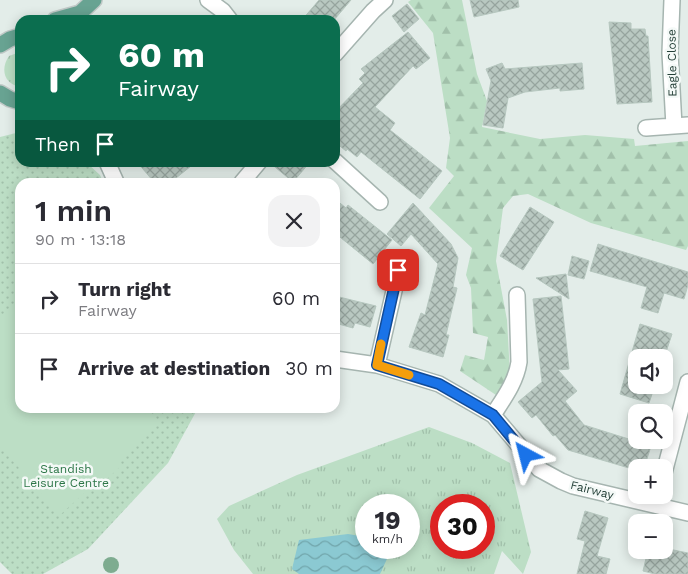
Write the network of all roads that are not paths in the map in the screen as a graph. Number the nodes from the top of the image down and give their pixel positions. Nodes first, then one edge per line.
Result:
1 (94, 0) edge
2 (208, 0) edge
3 (385, 0) edge
4 (672, 0) edge
5 (80, 15) edge
6 (226, 15) edge
7 (340, 48) edge
8 (0, 93) edge
9 (15, 101) edge
10 (15, 104) edge
11 (0, 109) edge
12 (681, 126) edge
13 (646, 128) dead end
14 (340, 166) edge
15 (255, 167) edge
16 (245, 178) edge
17 (380, 202) dead end
18 (398, 270) dead end
19 (517, 295) dead end
20 (340, 360) edge
21 (377, 365) junction
22 (688, 382) edge
23 (493, 415) junction
24 (668, 459) edge
25 (628, 495) edge
26 (667, 504) edge
27 (688, 513) edge

1 - 5 main road
2 - 6 street
3 - 7 street
4 - 12 street, Eagle Close
8 - 9 main road
10 - 11 main road
12 - 13 street, Eagle Close
14 - 17 street
15 - 16 street
18 - 21 street
19 - 23 street
20 - 21 street, Fairway
21 - 23 street, Fairway
22 - 24 street
23 - 25 street, Fairway
26 - 27 street, Fairway

